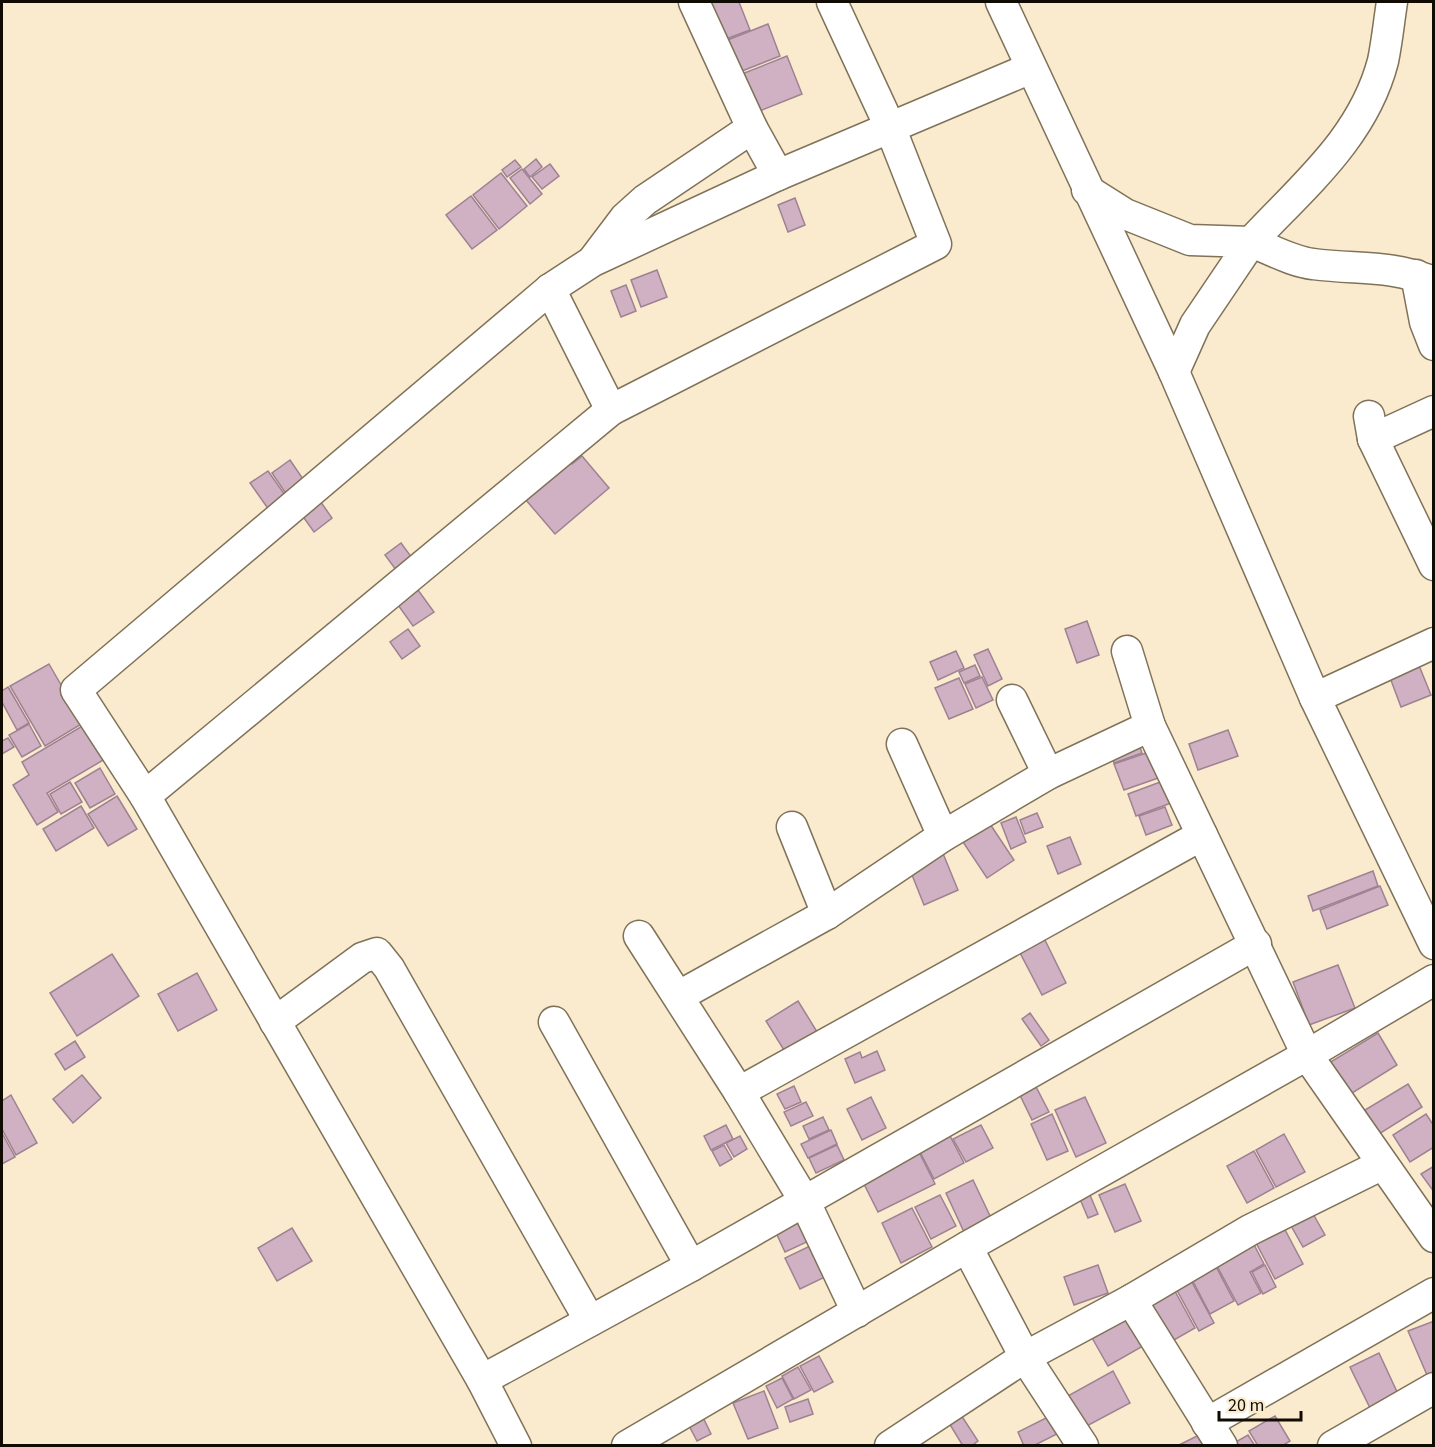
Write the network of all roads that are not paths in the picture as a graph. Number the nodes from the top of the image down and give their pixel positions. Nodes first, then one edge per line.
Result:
1 (694, 2) edge
2 (832, 2) edge
3 (1001, 2) edge
4 (1392, 2) edge
5 (1031, 68) junction
6 (890, 127) junction
7 (752, 128) junction
8 (778, 175) junction
9 (1086, 190) junction
10 (1251, 242) junction
11 (593, 261) junction
12 (1425, 279) edge
13 (550, 289) junction
14 (1434, 345) edge
15 (1174, 372) junction
16 (610, 410) junction
17 (1434, 411) edge
18 (1434, 565) edge
19 (1434, 643) edge
20 (1126, 651) dead end
21 (1315, 698) junction
22 (1012, 700) dead end
23 (1150, 726) junction
24 (903, 744) dead end
25 (1048, 774) junction
26 (145, 796) junction
27 (792, 827) dead end
28 (1202, 835) junction
29 (943, 836) junction
30 (827, 914) junction
31 (639, 936) dead end
32 (1256, 944) junction
33 (1434, 944) edge
34 (1434, 980) edge
35 (679, 996) junction
36 (275, 1022) junction
37 (554, 1022) dead end
38 (1307, 1055) junction
39 (739, 1092) junction
40 (1381, 1165) junction
41 (804, 1200) junction
42 (1434, 1237) edge
43 (967, 1247) junction
44 (691, 1266) junction
45 (1434, 1293) edge
46 (1131, 1300) junction
47 (857, 1312) junction
48 (590, 1321) junction
49 (1025, 1357) junction
50 (482, 1380) junction
51 (1434, 1388) edge
52 (1214, 1434) edge
53 (516, 1446) edge
54 (627, 1446) edge
55 (890, 1446) edge
56 (1083, 1446) edge
57 (1333, 1446) edge

1 - 7 street
2 - 6 street
3 - 5 street
4 - 10 street
5 - 6 street
5 - 9 street
6 - 8 street
6 - 16 street
7 - 8 street
7 - 11 street
8 - 11 street
9 - 10 street
9 - 15 street
10 - 12 street
10 - 15 street
11 - 13 street
12 - 14 street
13 - 16 street
13 - 26 street
15 - 21 street
16 - 26 street
17 - 18 street
19 - 21 street
20 - 23 street
21 - 33 street
22 - 25 street
23 - 25 street
23 - 28 street
24 - 29 street
25 - 29 street
26 - 36 street
27 - 30 street
28 - 32 street
28 - 39 street
29 - 30 street
30 - 35 street
31 - 35 street
32 - 38 street
32 - 41 street
34 - 38 street
35 - 39 street
36 - 48 street
36 - 50 street
37 - 44 street
38 - 40 street
38 - 43 street
39 - 41 street
40 - 42 street
40 - 46 street
41 - 44 street
41 - 47 street
43 - 47 street
43 - 49 street
44 - 48 street
45 - 52 street
46 - 49 street
46 - 52 street
47 - 54 street
48 - 50 street
49 - 55 street
49 - 56 street
50 - 53 street
51 - 57 street

